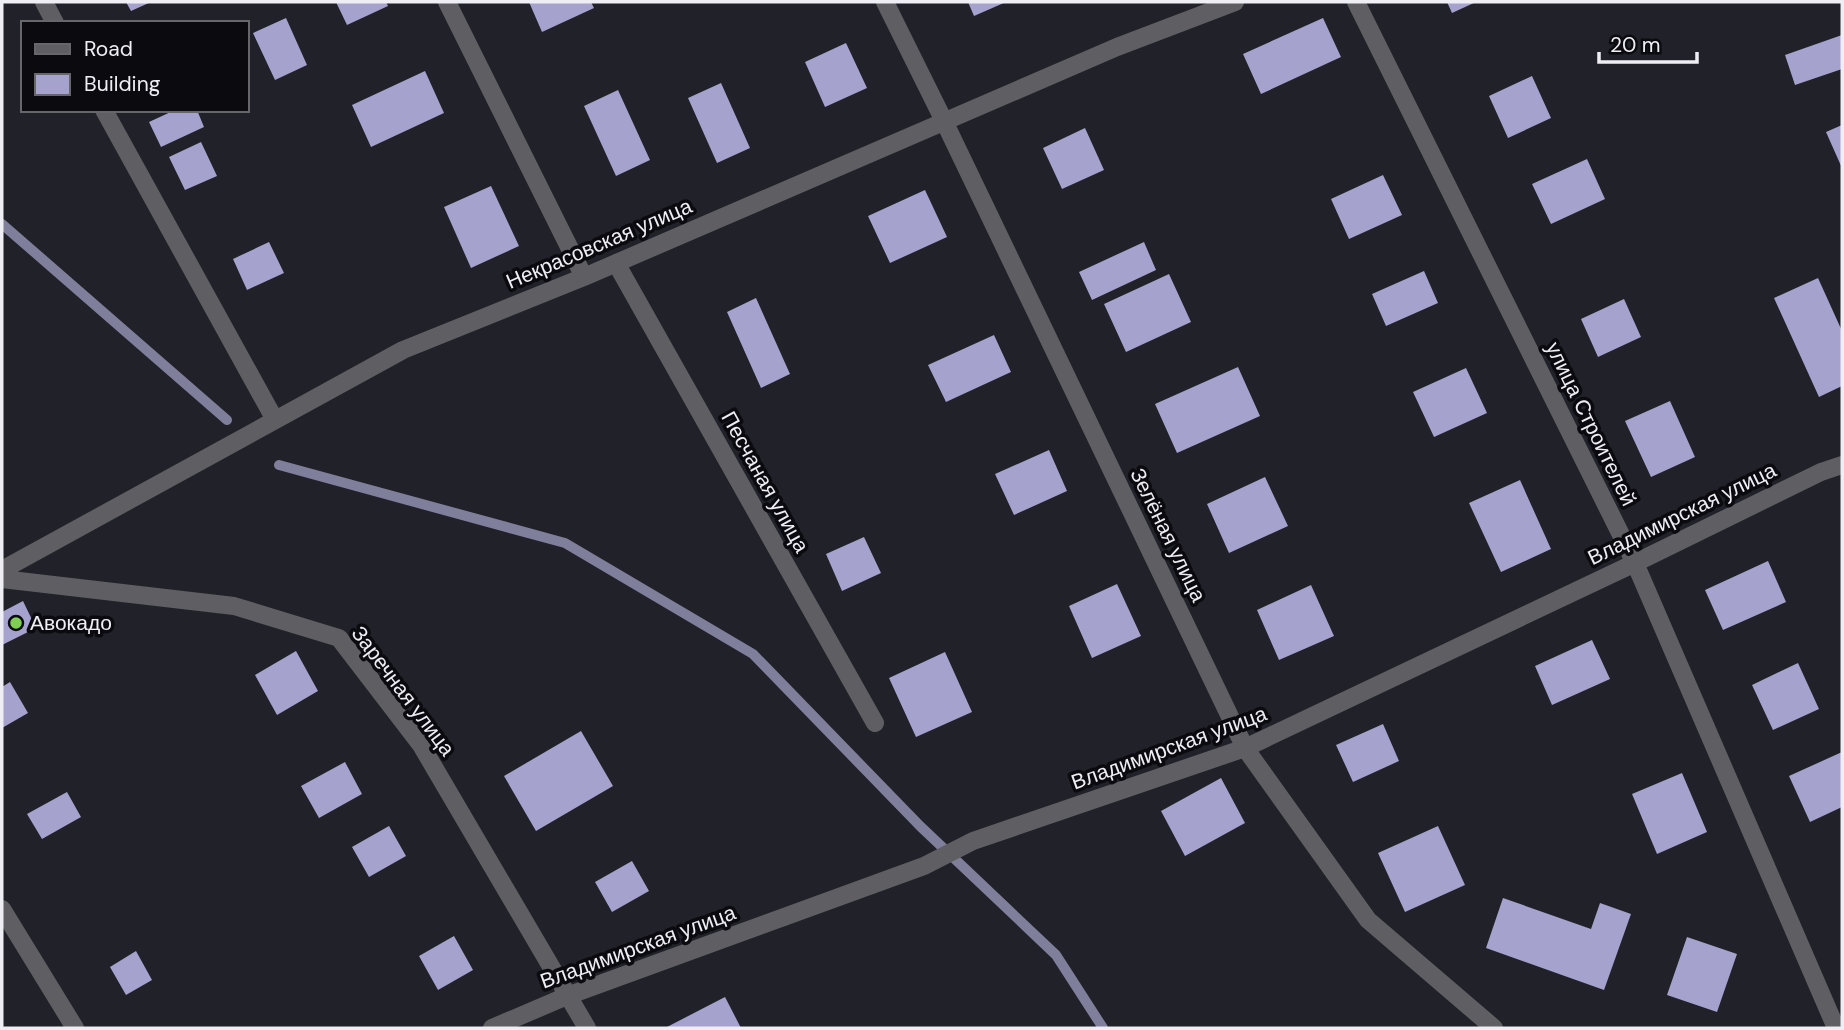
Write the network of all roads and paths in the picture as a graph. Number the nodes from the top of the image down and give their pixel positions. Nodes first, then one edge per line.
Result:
1 (44, 2) edge
2 (447, 2) edge
3 (885, 2) edge
4 (1235, 2) edge
5 (1356, 2) edge
6 (54, 21) edge
7 (105, 112) edge
8 (944, 121) junction
9 (616, 263) junction
10 (584, 276) junction
11 (275, 420) junction
12 (1842, 465) edge
13 (1635, 563) junction
14 (2, 569) edge
15 (2, 579) edge
16 (875, 723) dead end
17 (1245, 748) junction
18 (2, 909) edge
19 (567, 996) junction
20 (75, 1028) edge
21 (492, 1028) edge
22 (587, 1028) edge
23 (1494, 1028) edge
24 (1836, 1028) edge

1 - 6 street
2 - 10 street
3 - 8 street, Зелёная улица
4 - 8 street, Некрасовская улица
5 - 13 street, улица Строителей
7 - 11 street
8 - 9 street, Некрасовская улица
8 - 17 street, Зелёная улица
9 - 10 street, Некрасовская улица
9 - 16 street, Песчаная улица
10 - 11 street, Некрасовская улица
11 - 14 street, Некрасовская улица
12 - 13 street, Владимирская улица
13 - 17 street, Владимирская улица
13 - 24 street, улица Строителей
15 - 19 street, Заречная улица
17 - 19 street, Владимирская улица
17 - 23 street, Зелёная улица
18 - 20 street
19 - 21 street, Владимирская улица
19 - 22 street, Заречная улица

